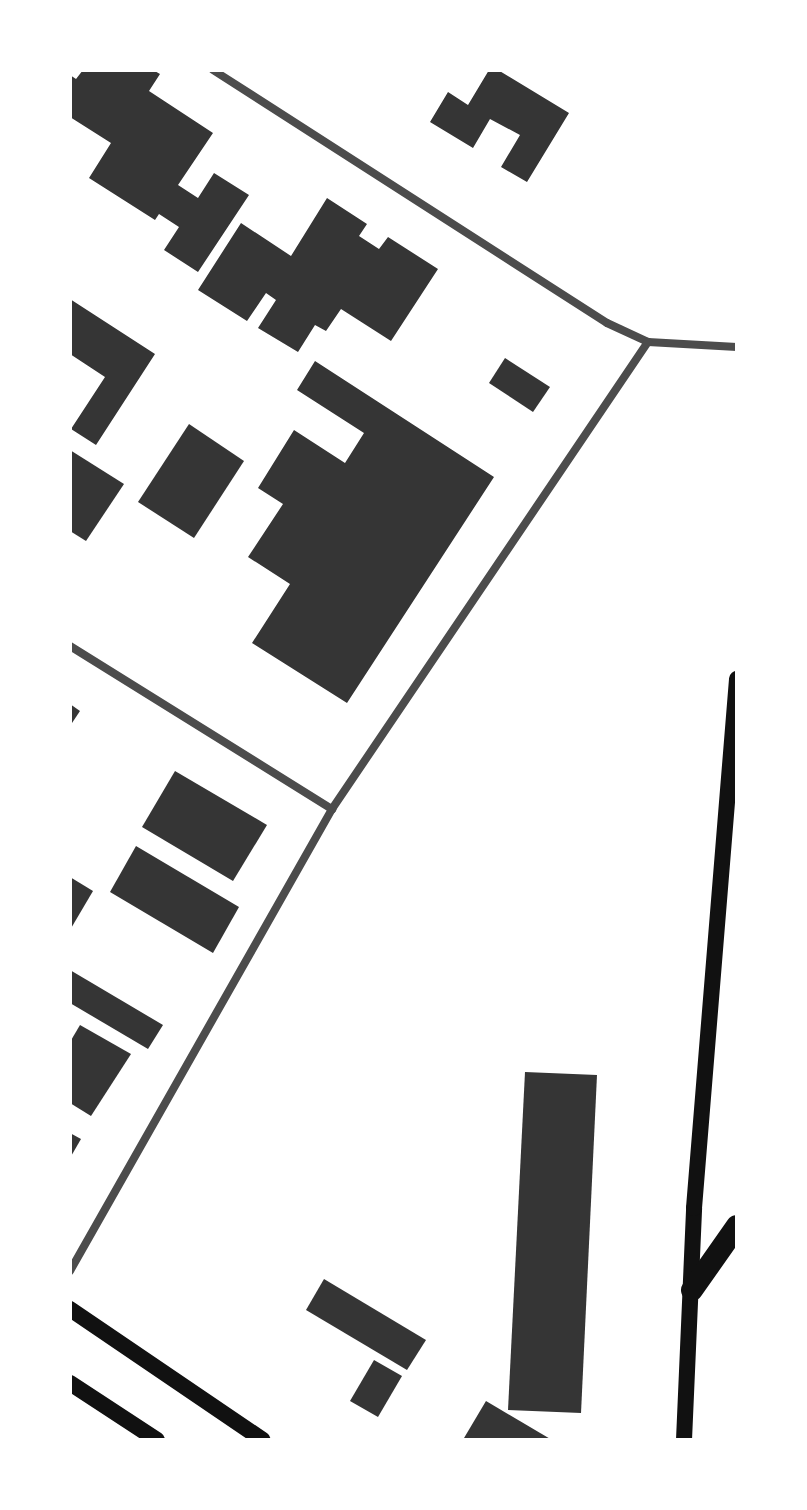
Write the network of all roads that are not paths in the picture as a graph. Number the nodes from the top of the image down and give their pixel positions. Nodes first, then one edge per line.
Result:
1 (213, 70) edge
2 (648, 342) junction
3 (737, 347) edge
4 (70, 646) edge
5 (737, 679) edge
6 (332, 809) junction
7 (737, 1226) edge
8 (70, 1271) edge
9 (692, 1290) junction
10 (70, 1309) edge
11 (70, 1383) edge
12 (157, 1440) edge
13 (263, 1440) edge
14 (684, 1440) edge

1 - 2 street
2 - 3 street
2 - 6 street
4 - 6 street
5 - 9 main road
6 - 8 street
7 - 9 highway
9 - 14 main road
10 - 13 main road
11 - 12 main road

